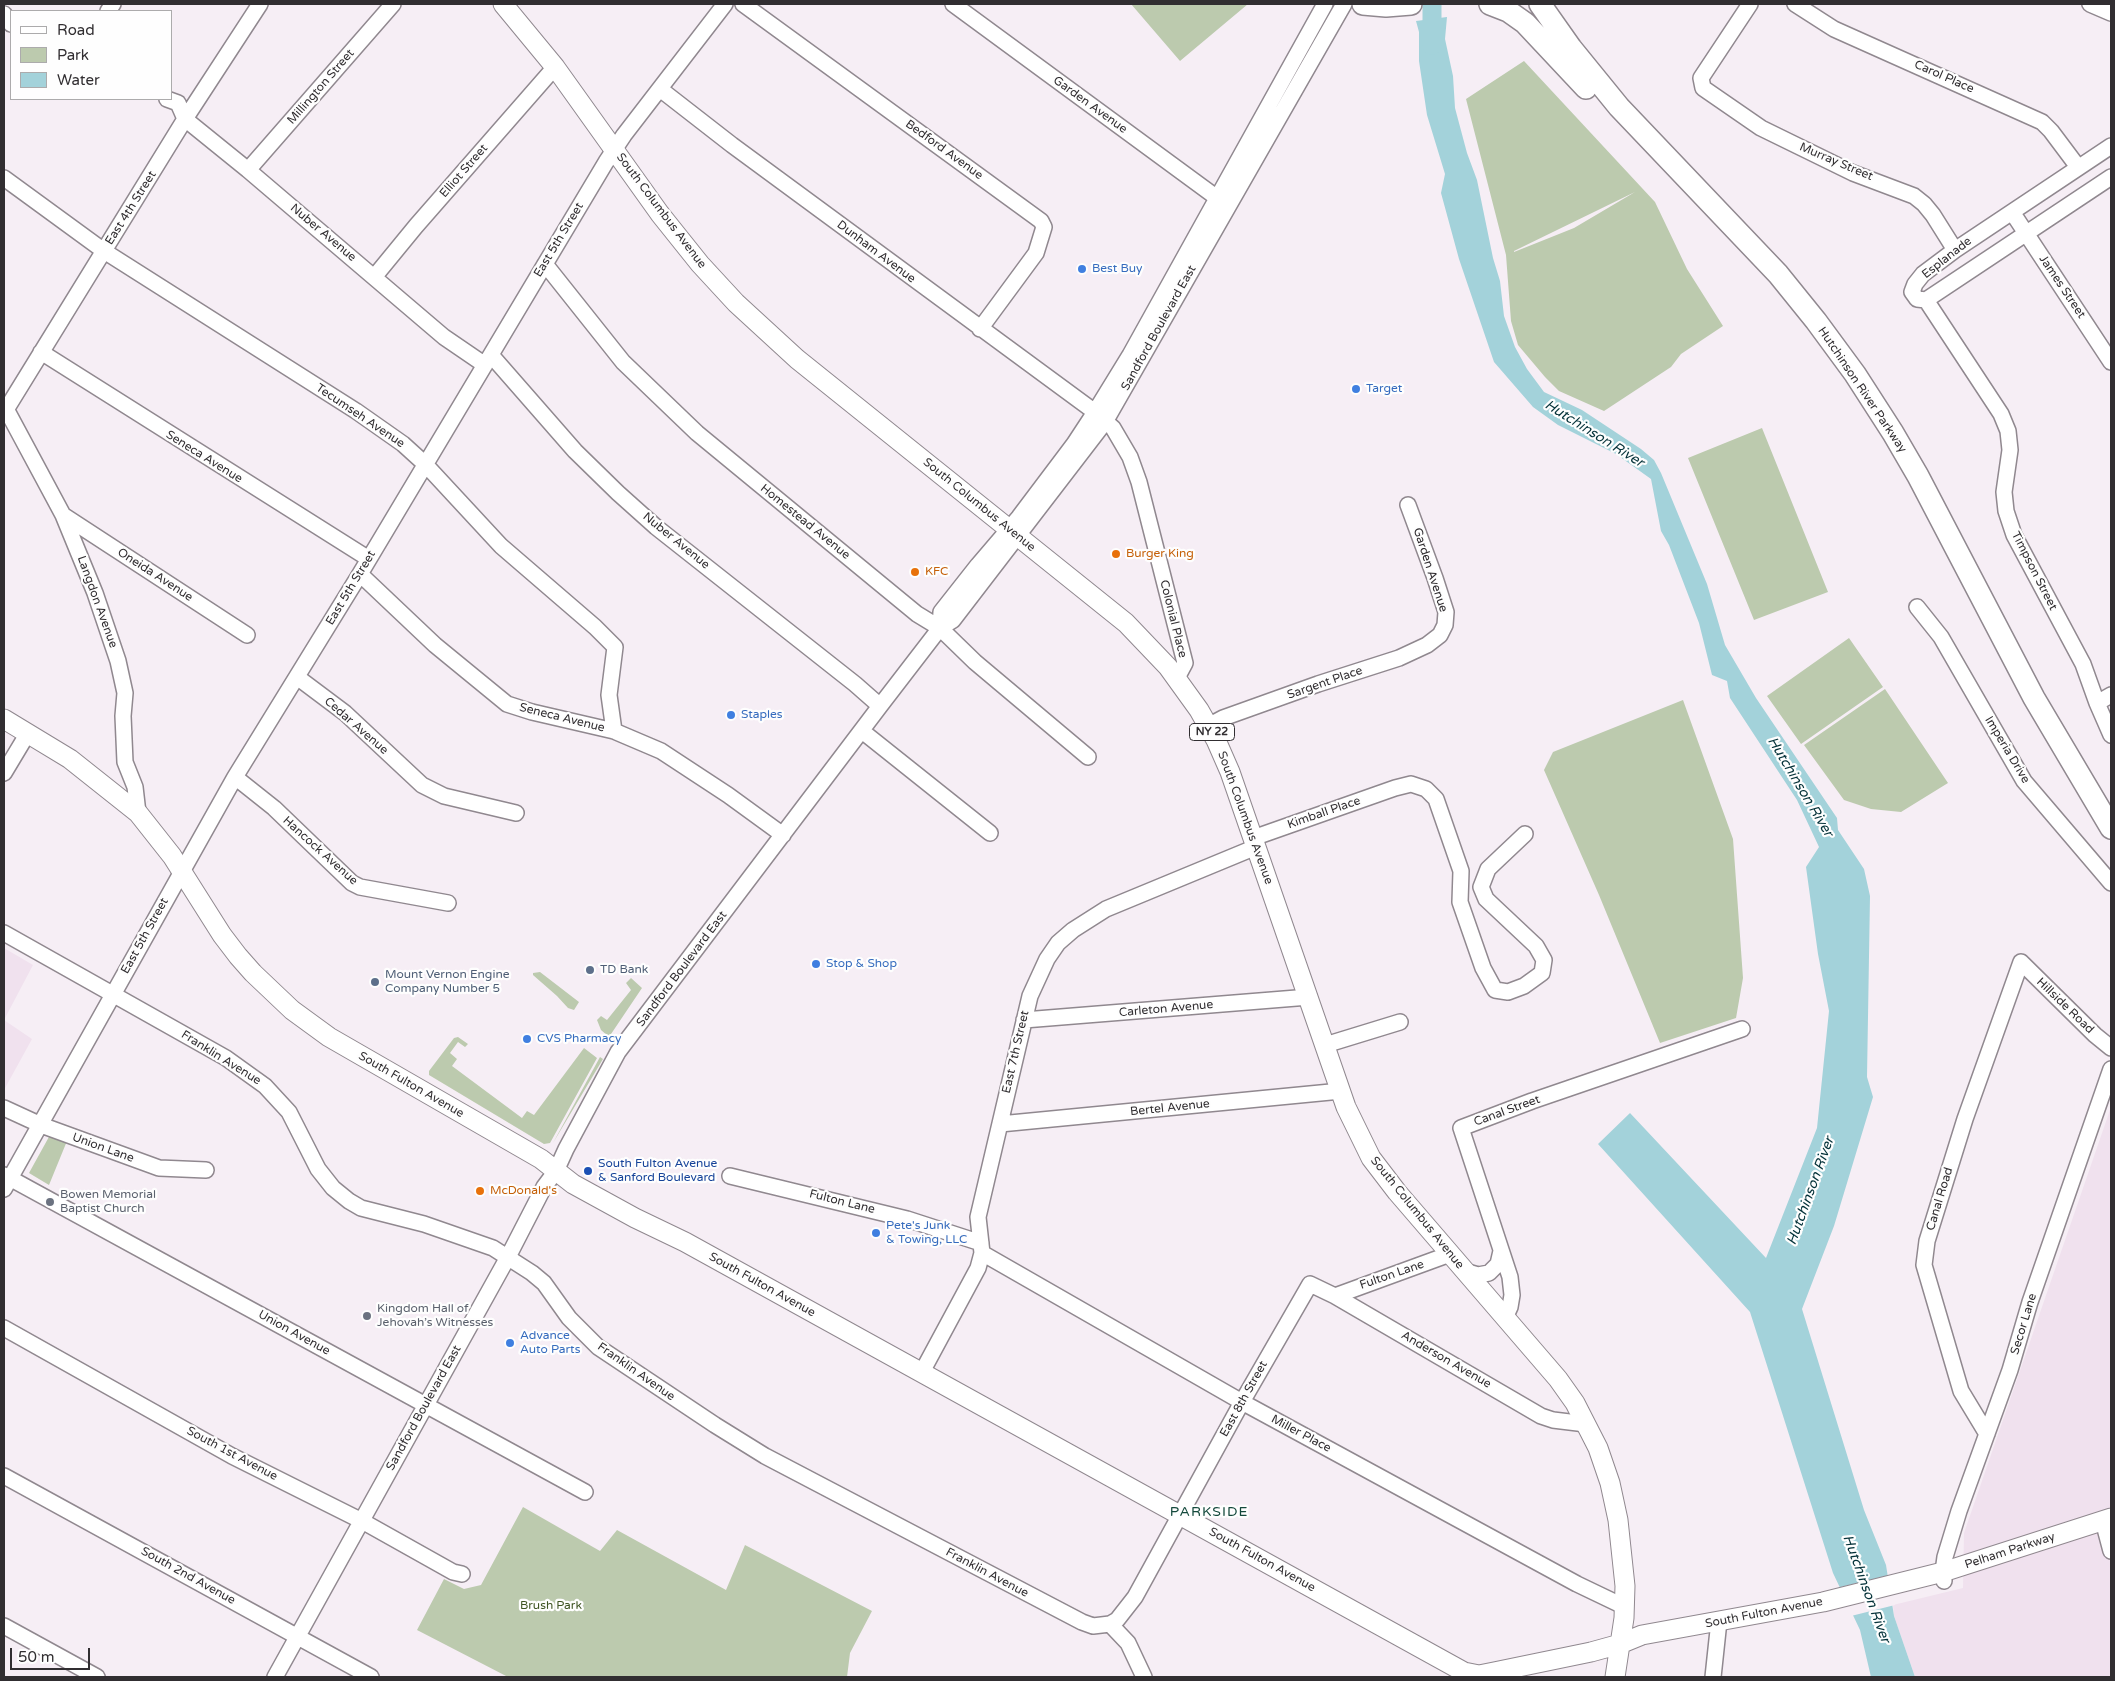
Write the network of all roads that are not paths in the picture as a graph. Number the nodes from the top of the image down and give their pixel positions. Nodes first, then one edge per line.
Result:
1 (260, 4) edge
2 (393, 4) edge
3 (503, 4) edge
4 (725, 4) edge
5 (743, 4) edge
6 (953, 4) edge
7 (1325, 4) edge
8 (1344, 4) edge
9 (1363, 4) edge
10 (1490, 4) edge
11 (1540, 4) edge
12 (1556, 4) edge
13 (1750, 4) edge
14 (1796, 4) edge
15 (2090, 4) edge
16 (1404, 5) edge
17 (2111, 13) edge
18 (555, 67) junction
19 (660, 89) junction
20 (170, 100) edge
21 (185, 119) junction
22 (2111, 146) edge
23 (614, 149) junction
24 (2078, 167) junction
25 (248, 170) junction
26 (2111, 177) edge
27 (4, 178) edge
28 (1222, 202) junction
29 (2012, 212) junction
30 (2026, 233) junction
31 (1755, 250) junction
32 (1954, 250) junction
33 (104, 251) junction
34 (545, 264) junction
35 (375, 276) junction
36 (1926, 300) junction
37 (980, 329) junction
38 (41, 352) junction
39 (488, 360) junction
40 (2111, 362) edge
41 (5, 409) edge
42 (1100, 417) junction
43 (426, 464) junction
44 (1408, 505) dead end
45 (63, 515) junction
46 (1014, 533) junction
47 (369, 559) junction
48 (360, 574) junction
49 (1917, 607) dead end
50 (940, 628) junction
51 (247, 635) dead end
52 (1440, 635) joint
53 (297, 677) junction
54 (1177, 678) junction
55 (2111, 695) edge
56 (2097, 703) junction
57 (880, 706) junction
58 (4, 719) edge
59 (1208, 726) junction
60 (614, 731) junction
61 (862, 731) junction
62 (28, 733) junction
63 (2111, 735) edge
64 (1088, 757) dead end
65 (4, 772) edge
66 (235, 777) junction
67 (2111, 803) edge
68 (138, 813) junction
69 (516, 813) dead end
70 (2111, 828) edge
71 (990, 833) dead end
72 (1525, 834) dead end
73 (783, 835) junction
74 (1254, 842) junction
75 (181, 872) junction
76 (2111, 883) edge
77 (448, 903) dead end
78 (4, 933) edge
79 (2021, 962) joint
80 (112, 994) junction
81 (1309, 997) junction
82 (1024, 1020) junction
83 (1400, 1022) dead end
84 (1742, 1029) dead end
85 (1325, 1045) junction
86 (2111, 1048) edge
87 (2111, 1069) edge
88 (1341, 1092) junction
89 (4, 1108) edge
90 (1000, 1124) junction
91 (41, 1125) junction
92 (206, 1170) dead end
93 (556, 1171) junction
94 (730, 1176) dead end
95 (6, 1181) edge
96 (982, 1248) junction
97 (1501, 1251) junction
98 (1450, 1254) junction
99 (508, 1257) junction
100 (1464, 1271) junction
101 (1310, 1284) joint
102 (1335, 1296) junction
103 (1505, 1318) junction
104 (4, 1328) edge
105 (922, 1372) junction
106 (1242, 1402) junction
107 (426, 1405) junction
108 (1586, 1424) junction
109 (1987, 1434) junction
110 (4, 1476) edge
111 (585, 1492) dead end
112 (1179, 1515) junction
113 (362, 1521) junction
114 (2108, 1525) edge
115 (2111, 1551) edge
116 (462, 1574) dead end
117 (1943, 1576) junction
118 (1908, 1586) joint
119 (1624, 1607) junction
120 (1110, 1624) junction
121 (4, 1626) edge
122 (1718, 1627) junction
123 (298, 1637) junction
124 (1620, 1644) junction
125 (97, 1677) edge
126 (275, 1677) edge
127 (371, 1677) edge
128 (1144, 1677) edge
129 (1615, 1677) edge
130 (1713, 1677) edge

1 - 21 street, East 4th Street
2 - 25 street, Millington Street
3 - 18 main road, South Columbus Avenue / NY 22
4 - 19 street, East 5th Street
5 - 37 street, Bedford Avenue
6 - 28 street, Garden Avenue
7 - 28 street, Sandford Boulevard East
8 - 28 street, Sandford Boulevard East
9 - 16 highway
10 - 31 highway
11 - 31 highway, Hutchinson River Parkway
12 - 67 highway, Hutchinson River Parkway
13 - 32 street, Murray Street
14 - 24 street, Carol Place
15 - 17 street
18 - 23 main road, South Columbus Avenue / NY 22
18 - 35 street, Elliot Street
19 - 23 street, East 5th Street
19 - 37 street, Dunham Avenue
20 - 21 street, Nuber Avenue
21 - 25 street, Nuber Avenue
21 - 33 street, East 4th Street
22 - 24 street, Esplanade
23 - 34 street, East 5th Street
23 - 46 main road, South Columbus Avenue / NY 22
24 - 29 street, Esplanade
25 - 35 street, Nuber Avenue
26 - 30 street, Esplanade
27 - 33 street, Tecumseh Avenue
28 - 42 street, Sandford Boulevard East
29 - 30 street, James Street
29 - 32 street, Esplanade
30 - 36 street, Esplanade
30 - 40 street, James Street
31 - 70 highway, Hutchinson River Parkway
32 - 36 street, Esplanade
33 - 38 street, East 4th Street
33 - 43 street, Tecumseh Avenue
34 - 39 street, East 5th Street
34 - 50 street, Homestead Avenue
35 - 39 street, Nuber Avenue
36 - 56 street, Timpson Street
37 - 42 street, Dunham Avenue
38 - 41 street, East 4th Street
38 - 47 street, Seneca Avenue
39 - 43 street, East 5th Street
39 - 57 street, Nuber Avenue
41 - 45 street, Langdon Avenue
42 - 46 street, Sandford Boulevard East
42 - 54 street, Colonial Place
43 - 47 street, East 5th Street
43 - 60 street, Tecumseh Avenue
44 - 52 street, Garden Avenue
45 - 51 street, Oneida Avenue
45 - 68 street, Langdon Avenue
46 - 50 street, Sandford Boulevard East
46 - 54 main road, South Columbus Avenue / NY 22
47 - 48 street, East 5th Street
48 - 53 street, East 5th Street
48 - 60 street, Seneca Avenue
49 - 76 street, Imperia Drive
50 - 57 street, Sandford Boulevard East
50 - 64 street, Homestead Avenue
52 - 59 street, Sargent Place
53 - 66 street, East 5th Street
53 - 69 street, Cedar Avenue
54 - 59 main road, South Columbus Avenue / NY 22
55 - 56 street
56 - 63 street, Timpson Street
57 - 61 street, Sandford Boulevard East
58 - 62 main road, South Fulton Avenue
59 - 74 main road, South Columbus Avenue / NY 22
60 - 73 street, Seneca Avenue
61 - 71 street
61 - 73 street, Sandford Boulevard East
62 - 65 street
62 - 68 main road, South Fulton Avenue
66 - 75 street, East 5th Street
66 - 77 street, Hancock Avenue
68 - 75 main road, South Fulton Avenue
72 - 74 street, Kimball Place
73 - 93 street, Sandford Boulevard East
74 - 81 main road, South Columbus Avenue / NY 22
74 - 82 street, East 7th Street
75 - 80 street, East 5th Street
75 - 93 main road, South Fulton Avenue
78 - 80 street, Franklin Avenue
79 - 86 street, Hillside Road
79 - 109 street, Canal Road
80 - 91 street, East 5th Street
80 - 99 street, Franklin Avenue
81 - 82 street, Carleton Avenue
81 - 85 main road, South Columbus Avenue / NY 22
82 - 90 street, East 7th Street
83 - 85 street
84 - 97 street, Canal Street
85 - 88 main road, South Columbus Avenue / NY 22
87 - 109 street, Secor Lane
88 - 90 street, Bertel Avenue
88 - 98 main road, South Columbus Avenue / NY 22
89 - 91 street, Union Lane
90 - 96 street, East 7th Street
91 - 92 street, Union Lane
91 - 95 street, East 5th Street
93 - 99 street, Sandford Boulevard East
93 - 105 main road, South Fulton Avenue
94 - 96 street, Fulton Lane
95 - 107 street, Union Avenue
96 - 105 street, East 7th Street
96 - 106 street, Miller Place
97 - 100 street
97 - 103 street, Canal Street
98 - 100 main road, South Columbus Avenue / NY 22
98 - 102 street, Fulton Lane
99 - 107 street, Sandford Boulevard East
99 - 120 street, Franklin Avenue
100 - 103 main road, South Columbus Avenue / NY 22
101 - 102 street, Anderson Avenue
101 - 106 street, East 8th Street
102 - 108 street, Anderson Avenue
103 - 108 main road, South Columbus Avenue / NY 22
104 - 113 street, South 1st Avenue
105 - 112 main road, South Fulton Avenue
106 - 112 street, East 8th Street
106 - 119 street, Miller Place
107 - 111 street, Union Avenue
107 - 113 street, Sandford Boulevard East
108 - 119 main road, South Columbus Avenue / NY 22
109 - 117 street, Secor Lane
110 - 123 street, South 2nd Avenue
112 - 120 street
112 - 124 main road, South Fulton Avenue
113 - 116 street, South 1st Avenue
113 - 123 street, Sandford Boulevard East
114 - 115 street
114 - 117 main road, Pelham Parkway
117 - 118 main road, Pelham Parkway
118 - 122 main road, South Fulton Avenue
119 - 124 main road, South Columbus Avenue / NY 22
120 - 128 street
121 - 125 street
122 - 124 main road, South Fulton Avenue
122 - 130 street
123 - 126 street, Sandford Boulevard East
123 - 127 street, South 2nd Avenue
124 - 129 main road, South Columbus Avenue / NY 22

